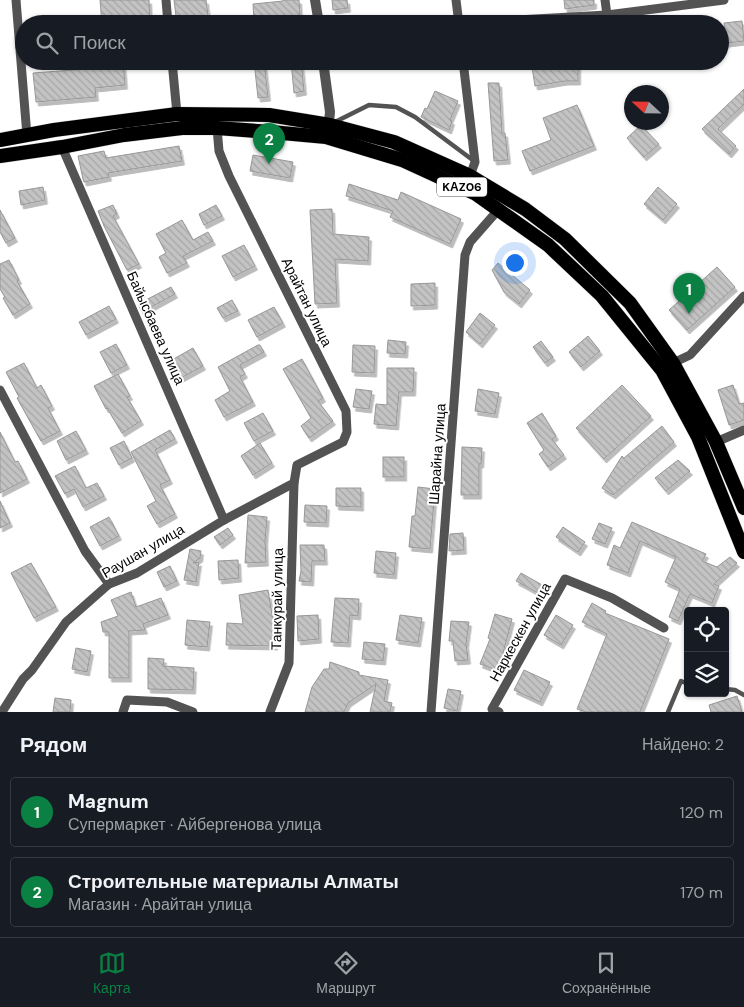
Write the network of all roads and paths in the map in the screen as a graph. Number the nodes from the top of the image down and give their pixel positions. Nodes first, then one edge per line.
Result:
1 (16, 0) edge
2 (166, 0) edge
3 (315, 0) edge
4 (456, 0) edge
5 (605, 0) edge
6 (724, 0) edge
7 (17, 15) edge
8 (167, 15) edge
9 (317, 15) edge
10 (458, 15) edge
11 (606, 15) joint
12 (22, 70) edge
13 (173, 70) edge
14 (324, 70) edge
15 (464, 70) edge
16 (177, 114) junction
17 (217, 128) junction
18 (328, 131) junction
19 (27, 136) junction
20 (0, 140) edge
21 (62, 147) junction
22 (0, 156) edge
23 (475, 162) junction
24 (470, 176) junction
25 (499, 209) junction
26 (744, 296) edge
27 (674, 362) junction
28 (0, 390) edge
29 (744, 430) edge
30 (716, 442) junction
31 (294, 483) junction
32 (744, 508) edge
33 (224, 520) junction
34 (744, 552) edge
35 (109, 584) junction
36 (664, 628) dead end
37 (684, 682) edge
38 (729, 689) edge
39 (744, 695) edge
40 (1, 711) edge
41 (122, 712) edge
42 (193, 712) edge
43 (270, 712) edge
44 (432, 712) edge
45 (499, 712) edge
46 (668, 712) edge

1 - 7 street
2 - 8 street
3 - 9 street
4 - 10 street
5 - 11 street
6 - 11 street
12 - 19 street
13 - 16 street
14 - 18 street
15 - 23 street
16 - 18 highway, KАZ06
16 - 19 highway, KАZ06
17 - 18 highway, KАZ06
17 - 21 highway, KАZ06
17 - 31 street, Арайтан улица
18 - 23 lane
18 - 24 highway, KАZ06
18 - 25 highway, KАZ06
19 - 20 highway, KАZ06
21 - 22 highway, KАZ06
21 - 33 street, Байысбаева улица
23 - 24 street
24 - 27 highway, KАZ06
25 - 34 highway, KАZ06
25 - 44 street, Шарайна улица
26 - 27 street
27 - 30 highway, KАZ06
28 - 35 street
29 - 30 street
30 - 32 highway, KАZ06
31 - 33 street, Раушан улица
31 - 43 street, Танкурай улица
33 - 35 street, Раушан улица
35 - 40 street, Раушан улица
36 - 45 street, Наркескен улица
37 - 46 lane
38 - 39 lane
41 - 42 street

